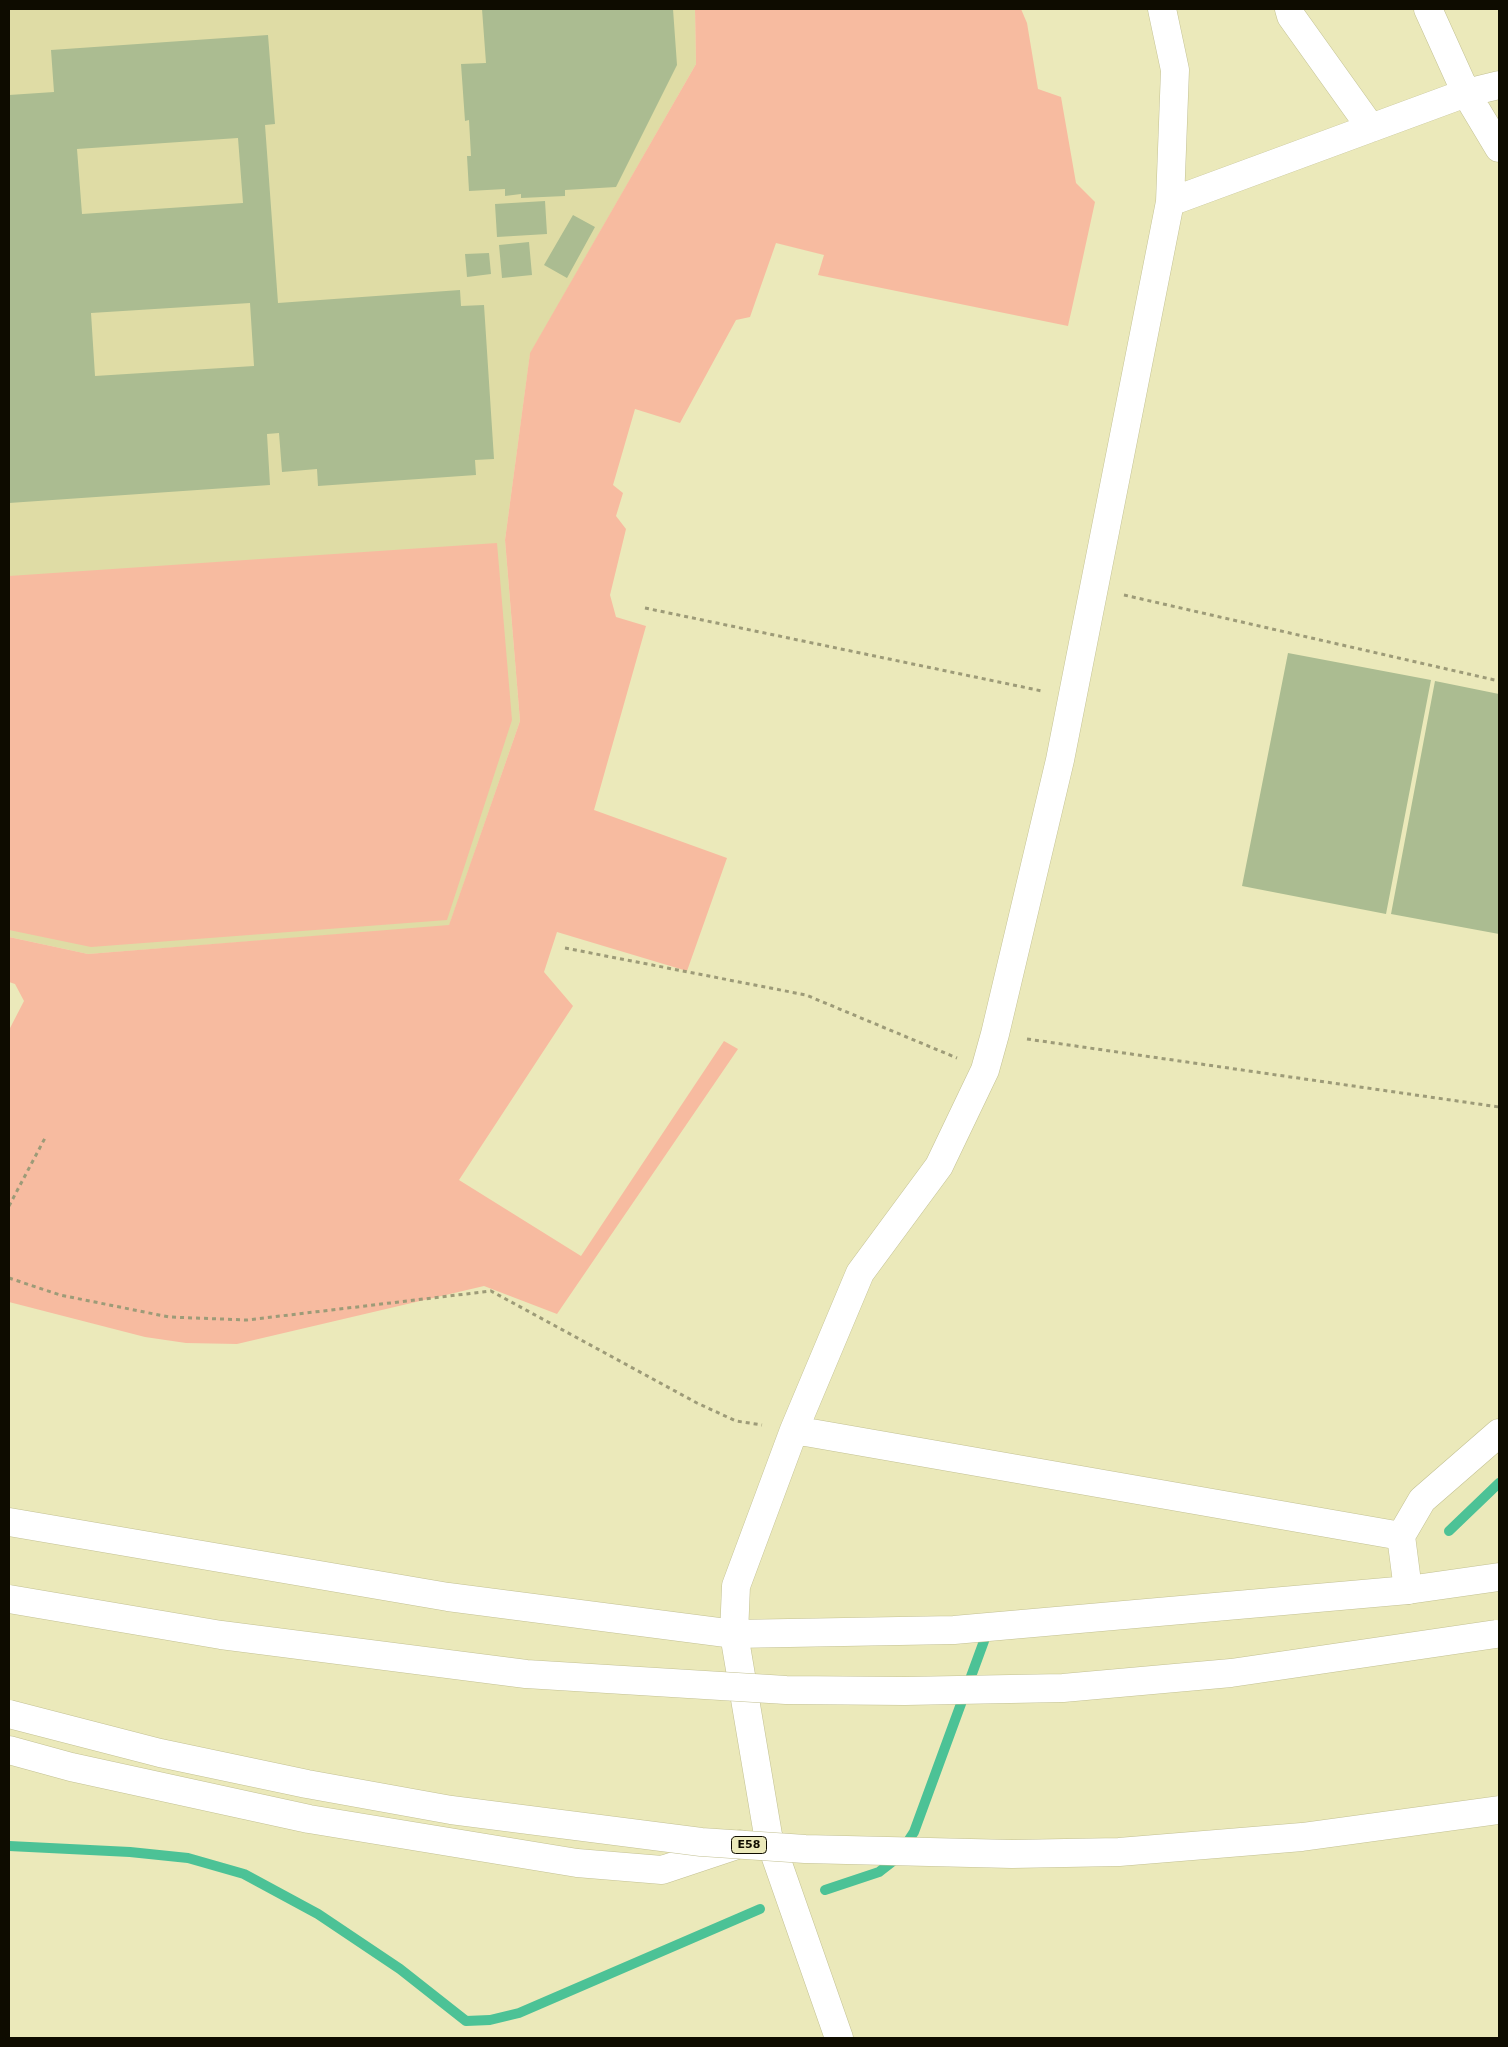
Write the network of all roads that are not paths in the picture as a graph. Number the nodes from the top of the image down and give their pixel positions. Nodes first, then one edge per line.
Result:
1 (1162, 9) edge
2 (1289, 9) edge
3 (1428, 9) edge
4 (1499, 85) edge
5 (1466, 93) junction
6 (1371, 128) junction
7 (1499, 148) edge
8 (1170, 202) junction
9 (794, 1430) junction
10 (1499, 1433) edge
11 (9, 1522) edge
12 (1401, 1536) junction
13 (1499, 1577) edge
14 (1408, 1590) junction
15 (9, 1599) edge
16 (734, 1634) junction
17 (1496, 1634) dead end
18 (9, 1714) edge
19 (9, 1750) edge
20 (1499, 1810) edge
21 (768, 1835) junction
22 (839, 2038) edge

1 - 8 main road
2 - 6 main road
3 - 5 main road
4 - 5 main road
5 - 6 main road
5 - 7 main road
6 - 8 main road
8 - 9 main road
9 - 12 main road
9 - 16 main road
10 - 12 main road
11 - 16 main road
12 - 14 main road
13 - 14 main road
14 - 16 main road
15 - 17 main road, bridge
16 - 21 main road
18 - 20 main road, E58, bridge
19 - 21 main road
21 - 22 main road

